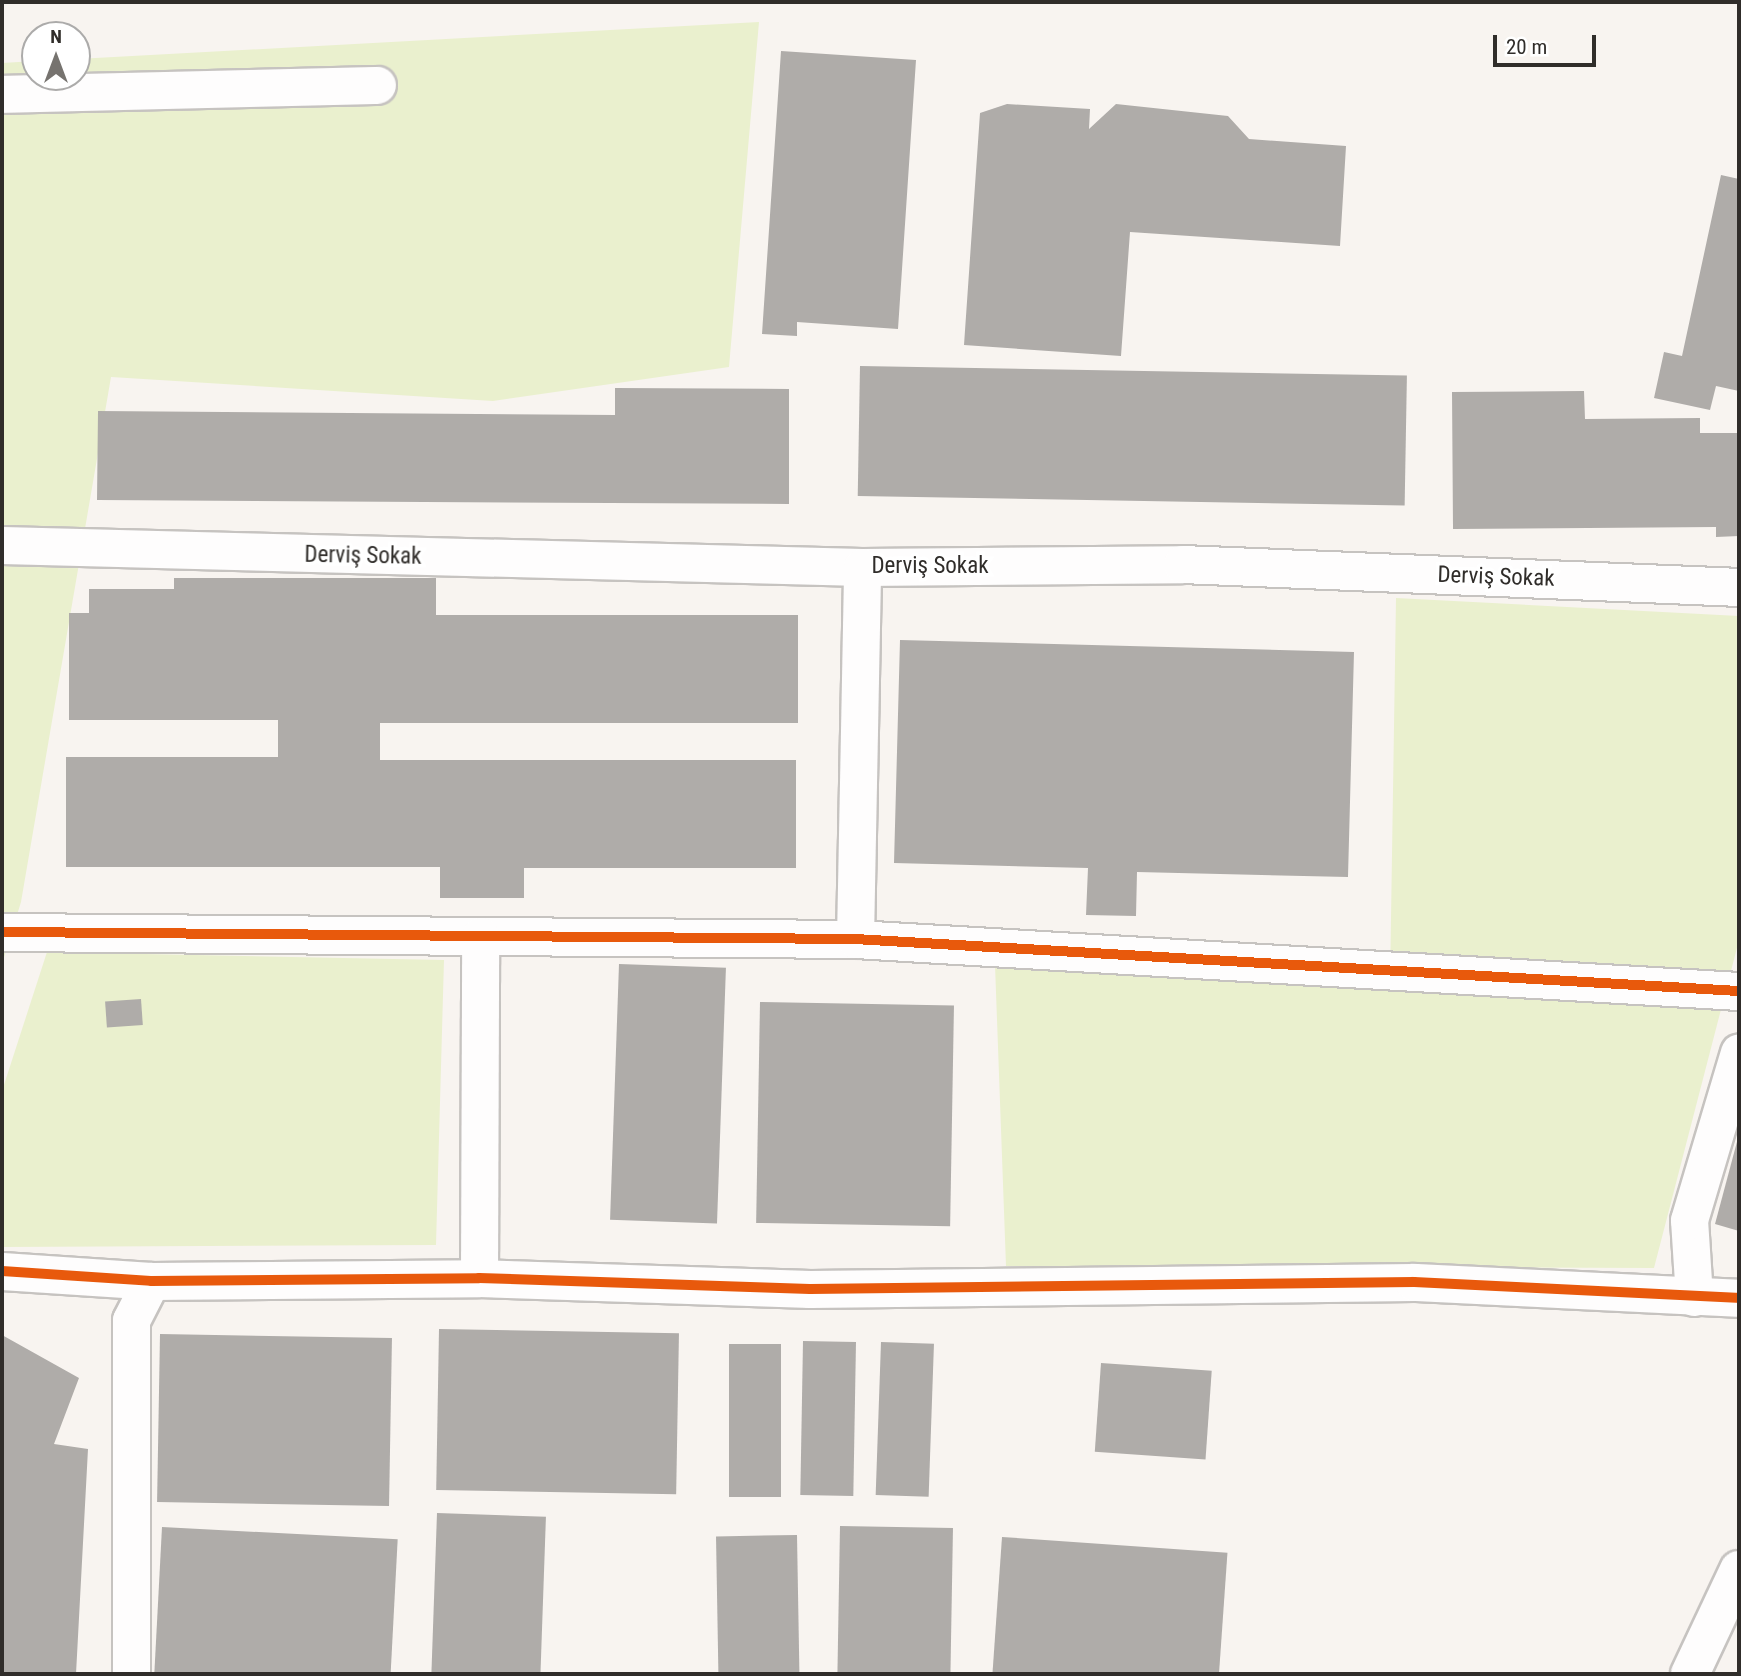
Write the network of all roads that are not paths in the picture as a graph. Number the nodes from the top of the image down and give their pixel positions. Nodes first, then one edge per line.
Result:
1 (377, 85) dead end
2 (2, 94) edge
3 (2, 545) edge
4 (862, 567) junction
5 (1739, 587) edge
6 (2, 932) edge
7 (480, 936) junction
8 (855, 939) junction
9 (1739, 991) edge
10 (1739, 1052) edge
11 (2, 1271) edge
12 (480, 1278) junction
13 (151, 1281) junction
14 (1694, 1297) junction
15 (1739, 1297) edge
16 (1739, 1570) edge
17 (131, 1674) edge
18 (1690, 1674) edge

1 - 2 street
3 - 4 street, Derviş Sokak
4 - 5 street, Derviş Sokak
4 - 8 street
6 - 7 street
7 - 8 street
7 - 12 street
8 - 9 street
10 - 14 street
11 - 13 street
12 - 13 street
12 - 14 street
13 - 17 street
14 - 15 street
16 - 18 street

